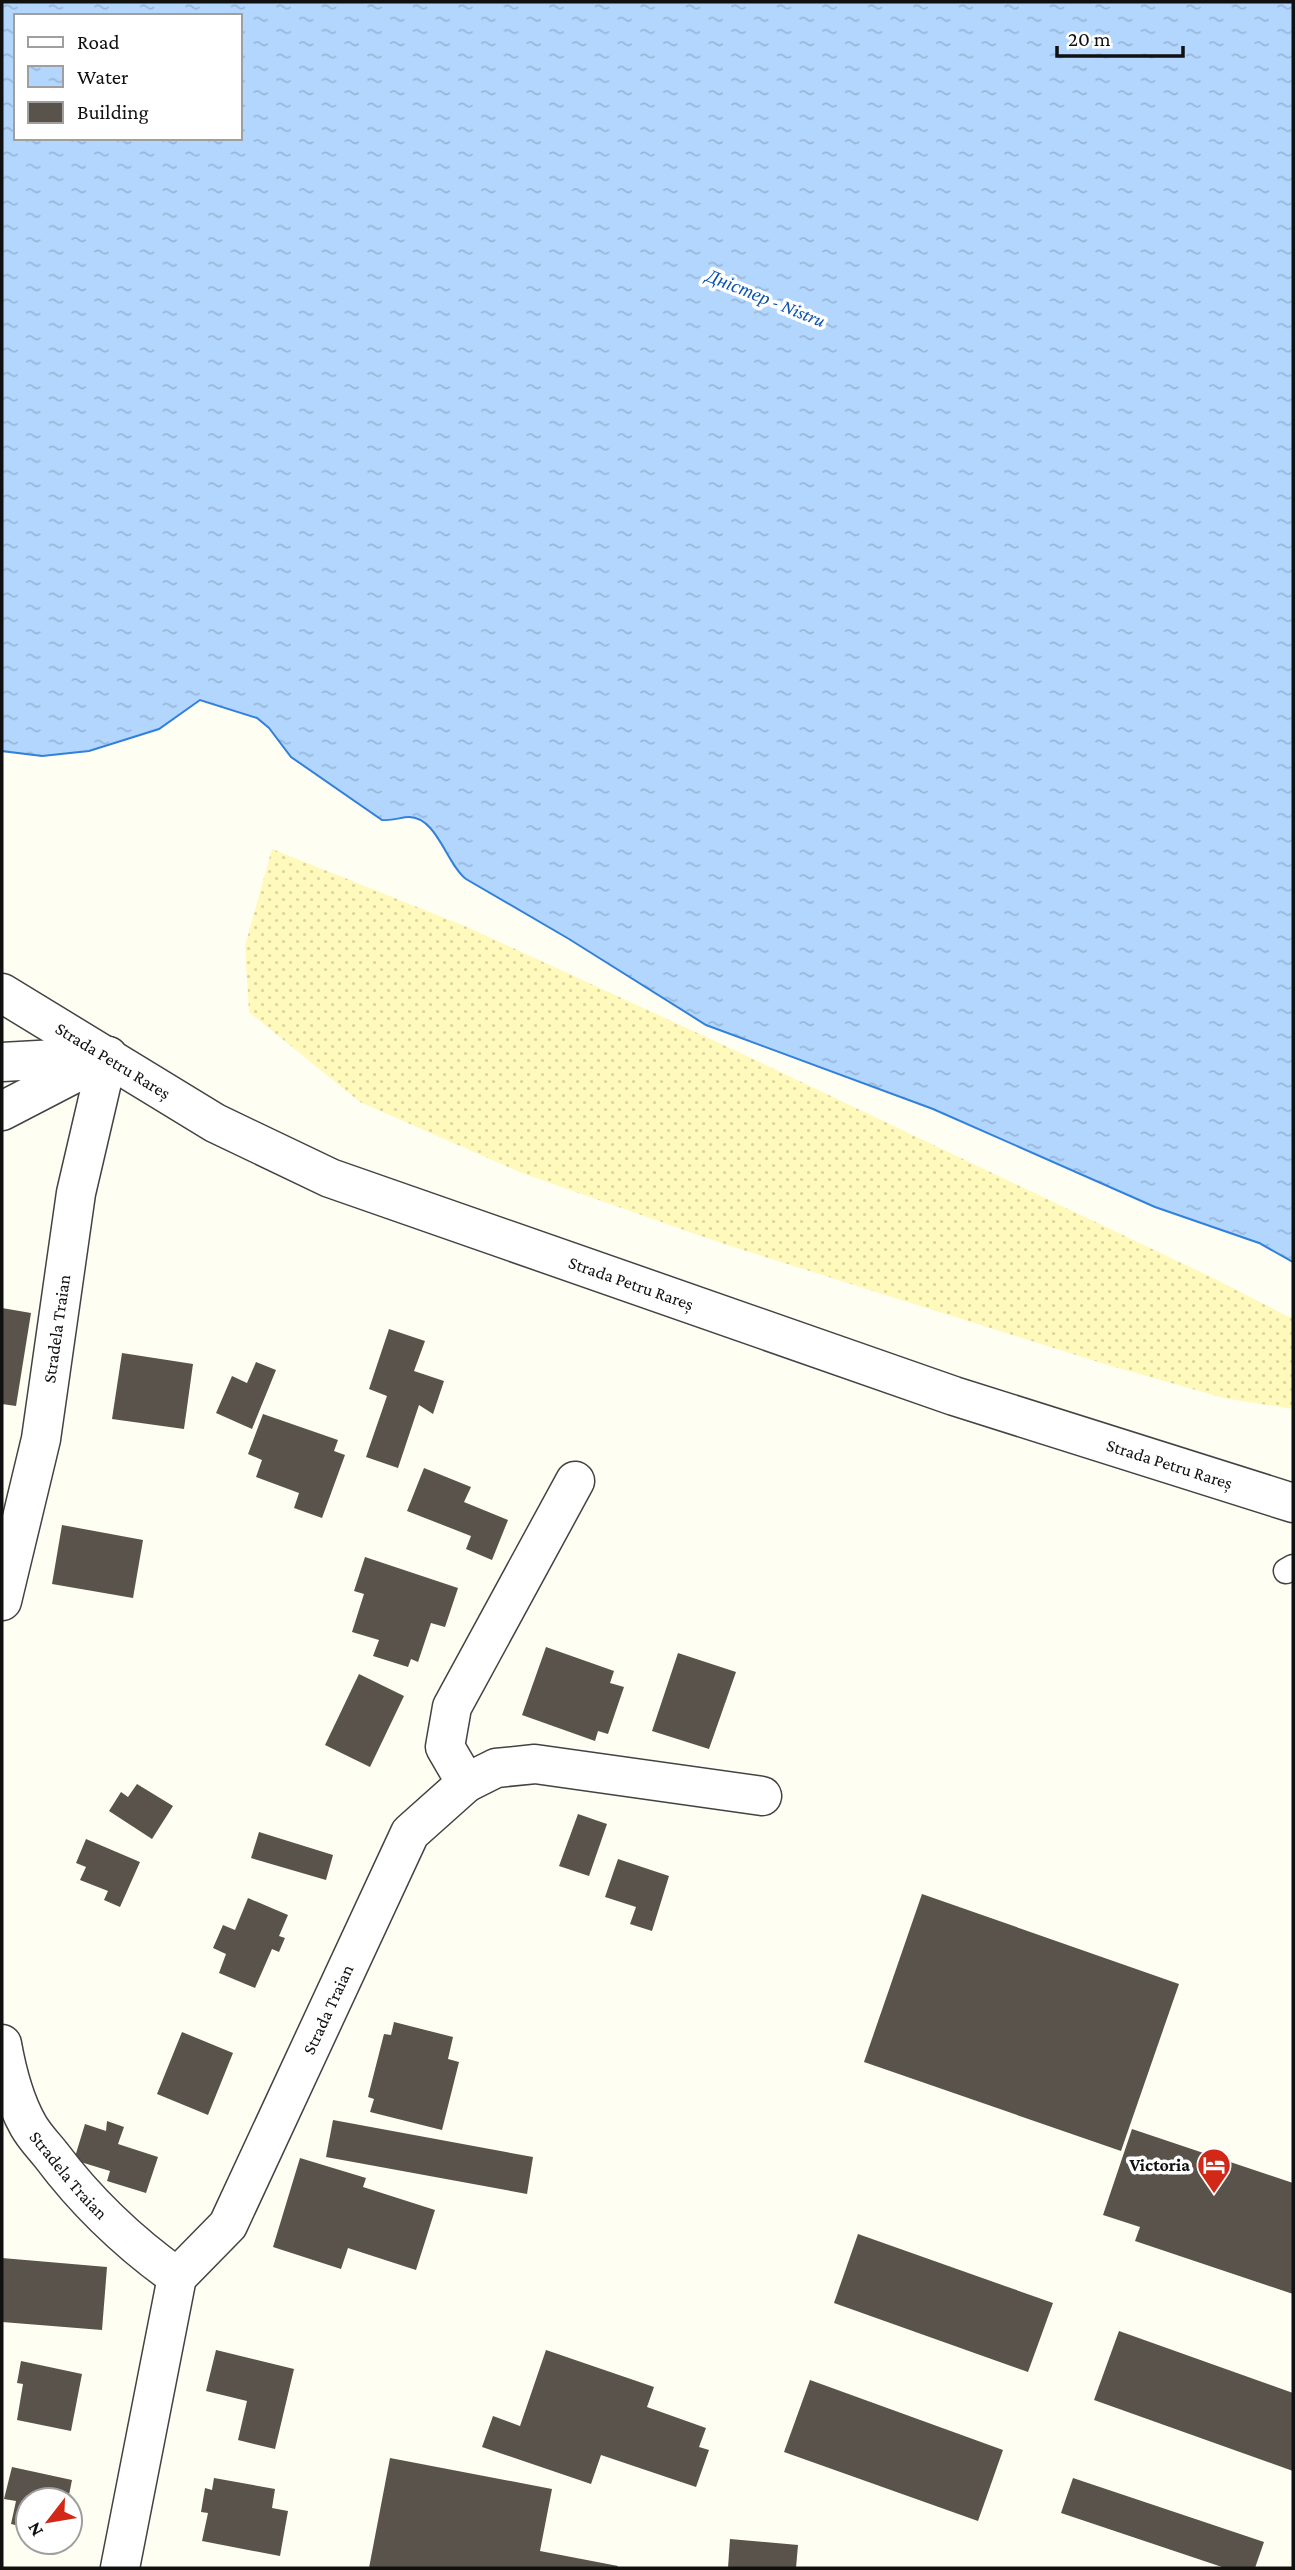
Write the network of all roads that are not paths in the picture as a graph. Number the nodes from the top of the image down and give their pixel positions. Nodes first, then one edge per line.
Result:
1 (2, 993) edge
2 (108, 1056) junction
3 (2, 1062) edge
4 (2, 1111) edge
5 (575, 1481) dead end
6 (1293, 1503) edge
7 (2, 1601) edge
8 (466, 1783) junction
9 (762, 1796) dead end
10 (2, 2044) edge
11 (177, 2277) junction
12 (120, 2568) edge

1 - 2 street, Strada Petru Rareș
2 - 3 street
2 - 4 street
2 - 6 street, Strada Petru Rareș
2 - 7 street, Stradela Traian
5 - 8 street
8 - 9 street, Strada Traian
8 - 11 street, Strada Traian
10 - 11 street, Stradela Traian
11 - 12 street

